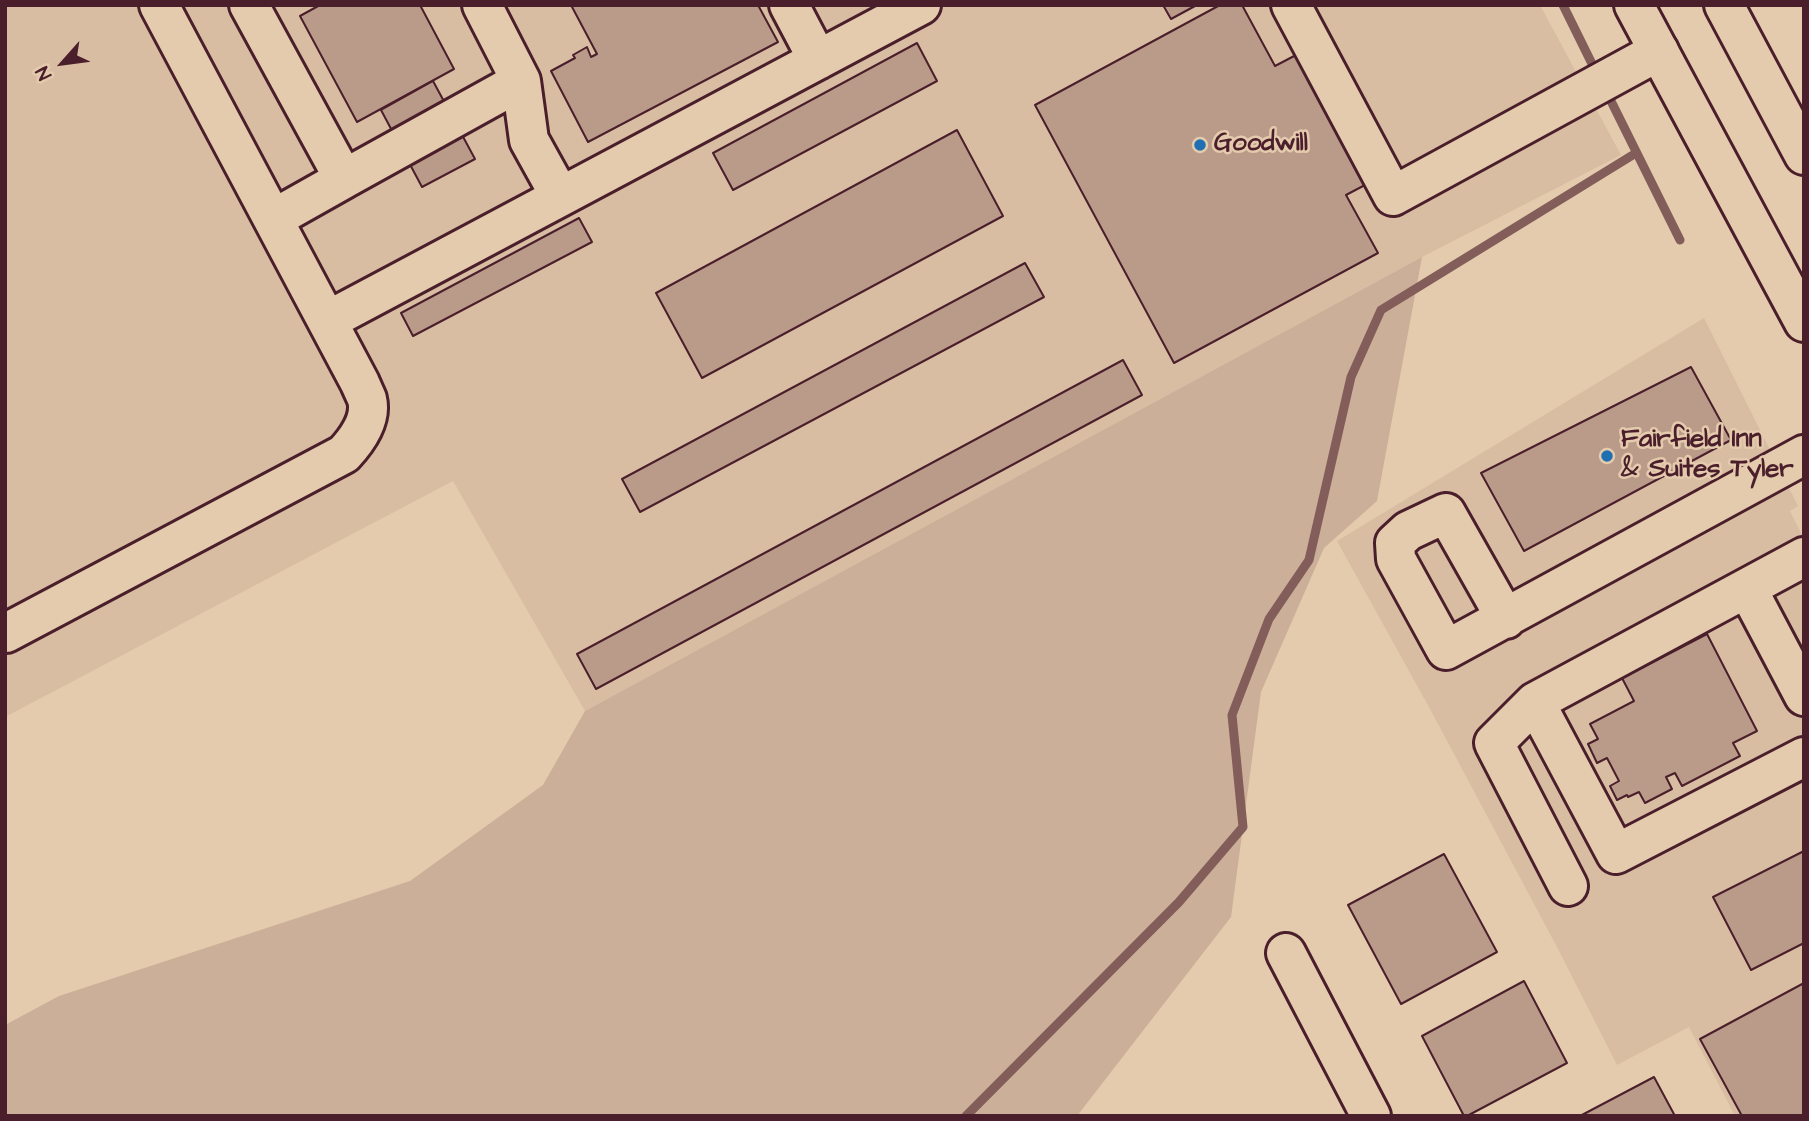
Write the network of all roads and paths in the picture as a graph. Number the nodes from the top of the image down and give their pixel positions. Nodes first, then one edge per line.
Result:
1 (159, 5) edge
2 (249, 5) edge
3 (482, 5) edge
4 (789, 5) edge
5 (1291, 5) edge
6 (1634, 5) edge
7 (1724, 5) edge
8 (912, 7) edge
9 (1659, 51) junction
10 (818, 60) junction
11 (521, 80) junction
12 (1804, 155) edge
13 (344, 179) junction
14 (560, 197) junction
15 (273, 219) junction
16 (327, 321) junction
17 (1804, 322) edge
18 (1804, 455) edge
19 (1804, 557) edge
20 (1747, 588) junction
21 (1506, 619) dead end
22 (5, 632) edge
23 (1804, 696) edge
24 (1535, 702) junction
25 (1804, 757) edge
26 (1568, 886) dead end
27 (1286, 953) dead end
28 (1371, 1116) edge

1 - 15 main road
2 - 13 main road
3 - 11 main road
4 - 10 main road
5 - 9 main road
6 - 9 main road
7 - 12 main road
8 - 10 main road
9 - 17 main road
10 - 14 main road
11 - 13 main road
11 - 14 main road
13 - 15 main road
14 - 16 main road
15 - 16 main road
16 - 22 main road
18 - 21 main road
19 - 20 main road
20 - 23 main road
20 - 24 main road
24 - 25 main road
24 - 26 main road
27 - 28 main road

